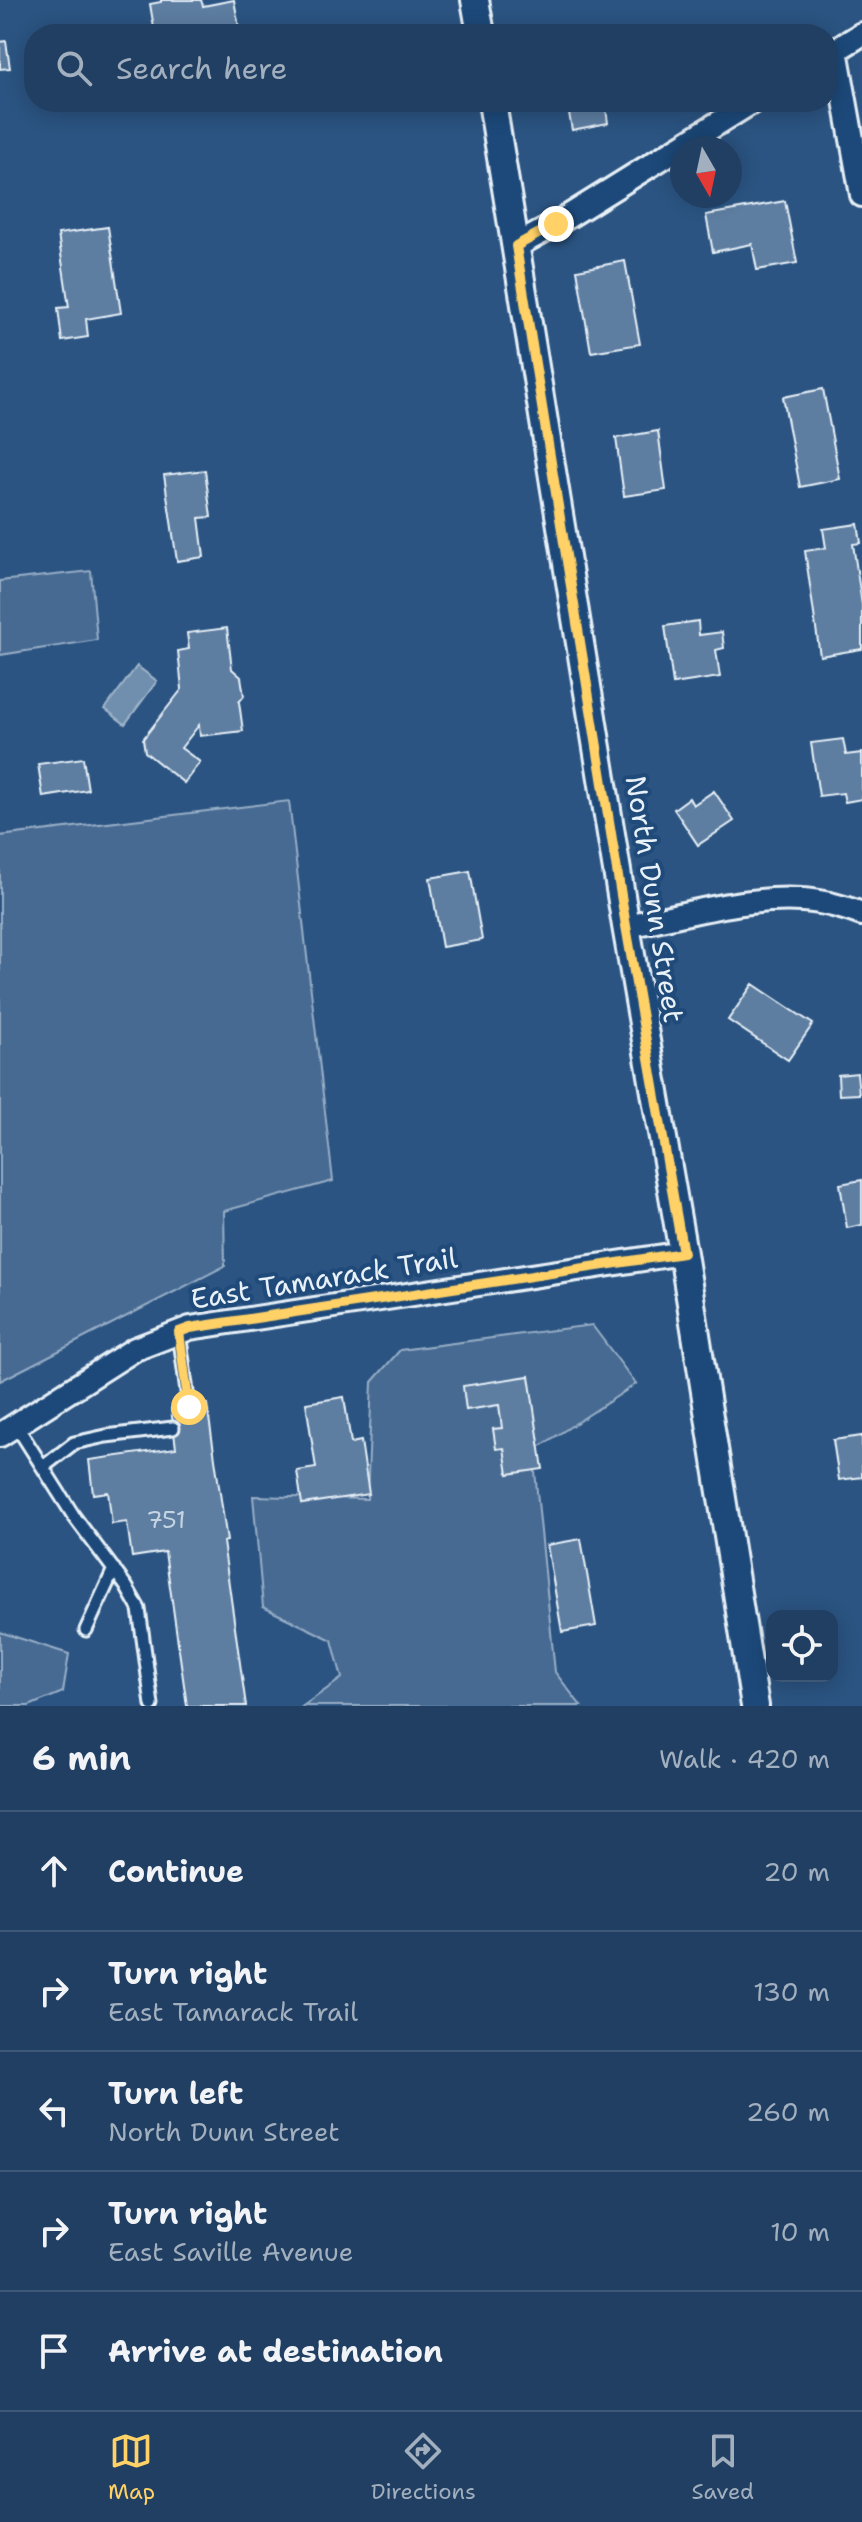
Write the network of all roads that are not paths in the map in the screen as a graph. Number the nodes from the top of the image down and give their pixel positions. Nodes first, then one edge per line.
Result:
1 (475, 0) edge
2 (479, 24) edge
3 (862, 34) edge
4 (838, 49) edge
5 (838, 81) edge
6 (494, 112) edge
7 (736, 112) edge
8 (862, 195) edge
9 (516, 246) junction
10 (862, 914) edge
11 (626, 926) junction
12 (683, 1253) junction
13 (179, 1332) junction
14 (189, 1407) dead end
15 (173, 1428) dead end
16 (8, 1430) edge
17 (43, 1467) junction
18 (114, 1569) junction
19 (86, 1630) dead end
20 (152, 1705) edge
21 (755, 1706) edge

1 - 2 street
3 - 4 street
5 - 8 street
6 - 9 street, North Dunn Street
7 - 9 street
9 - 11 street, North Dunn Street
10 - 11 street
11 - 12 street, North Dunn Street
12 - 13 street, East Tamarack Trail
12 - 21 street, North Dunn Street
13 - 14 lane
13 - 16 street, East Tamarack Trail
15 - 17 lane
16 - 17 lane
17 - 18 lane
18 - 19 lane
18 - 20 lane

